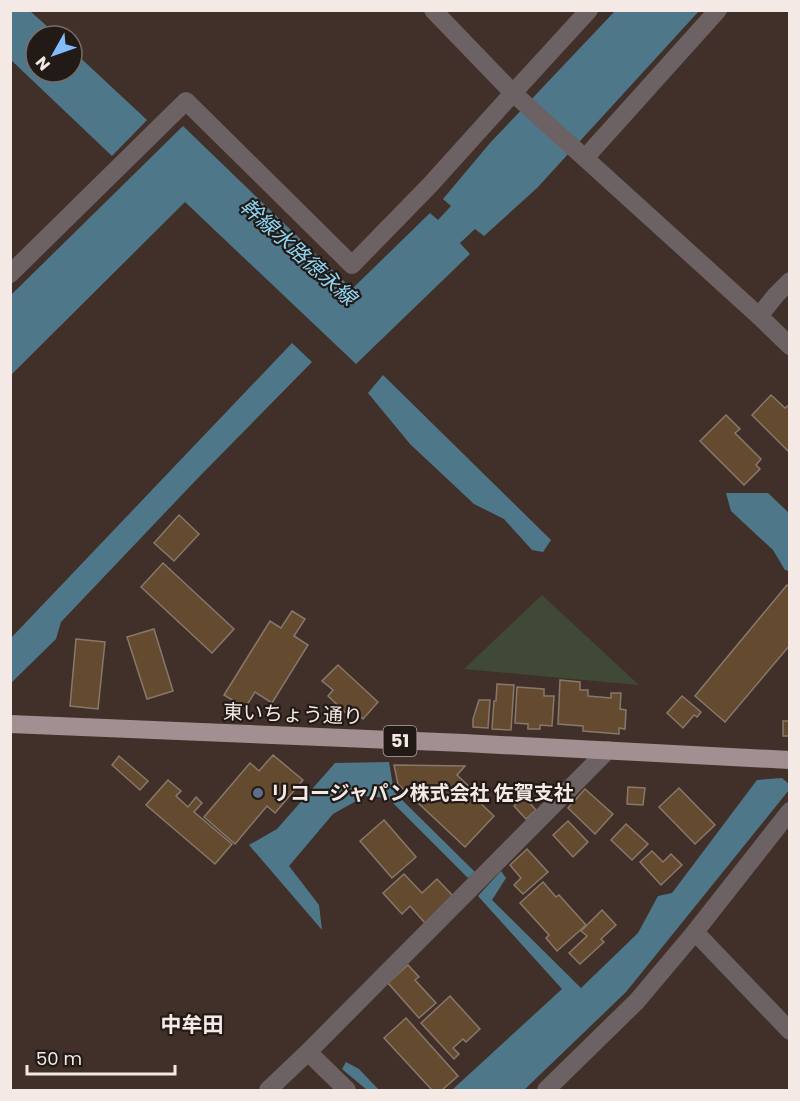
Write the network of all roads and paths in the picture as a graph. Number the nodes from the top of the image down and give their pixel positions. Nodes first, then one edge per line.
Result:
1 (433, 10) edge
2 (589, 10) edge
3 (718, 10) edge
4 (513, 93) junction
5 (585, 158) junction
6 (10, 274) edge
7 (789, 281) edge
8 (759, 316) junction
9 (789, 346) edge
10 (10, 724) edge
11 (608, 750) junction
12 (789, 760) edge
13 (789, 811) edge
14 (695, 932) junction
15 (789, 1031) edge
16 (308, 1052) junction
17 (268, 1090) edge
18 (347, 1090) edge
19 (546, 1090) edge

1 - 4 street
2 - 4 street
3 - 5 street
4 - 5 street
4 - 6 street
5 - 8 street
7 - 8 street
8 - 9 street
10 - 11 main road, 東いちょう通り / 51
11 - 12 main road, 東いちょう通り / 51
11 - 16 street
13 - 14 street
14 - 15 street
14 - 19 street
16 - 17 street
16 - 18 street

